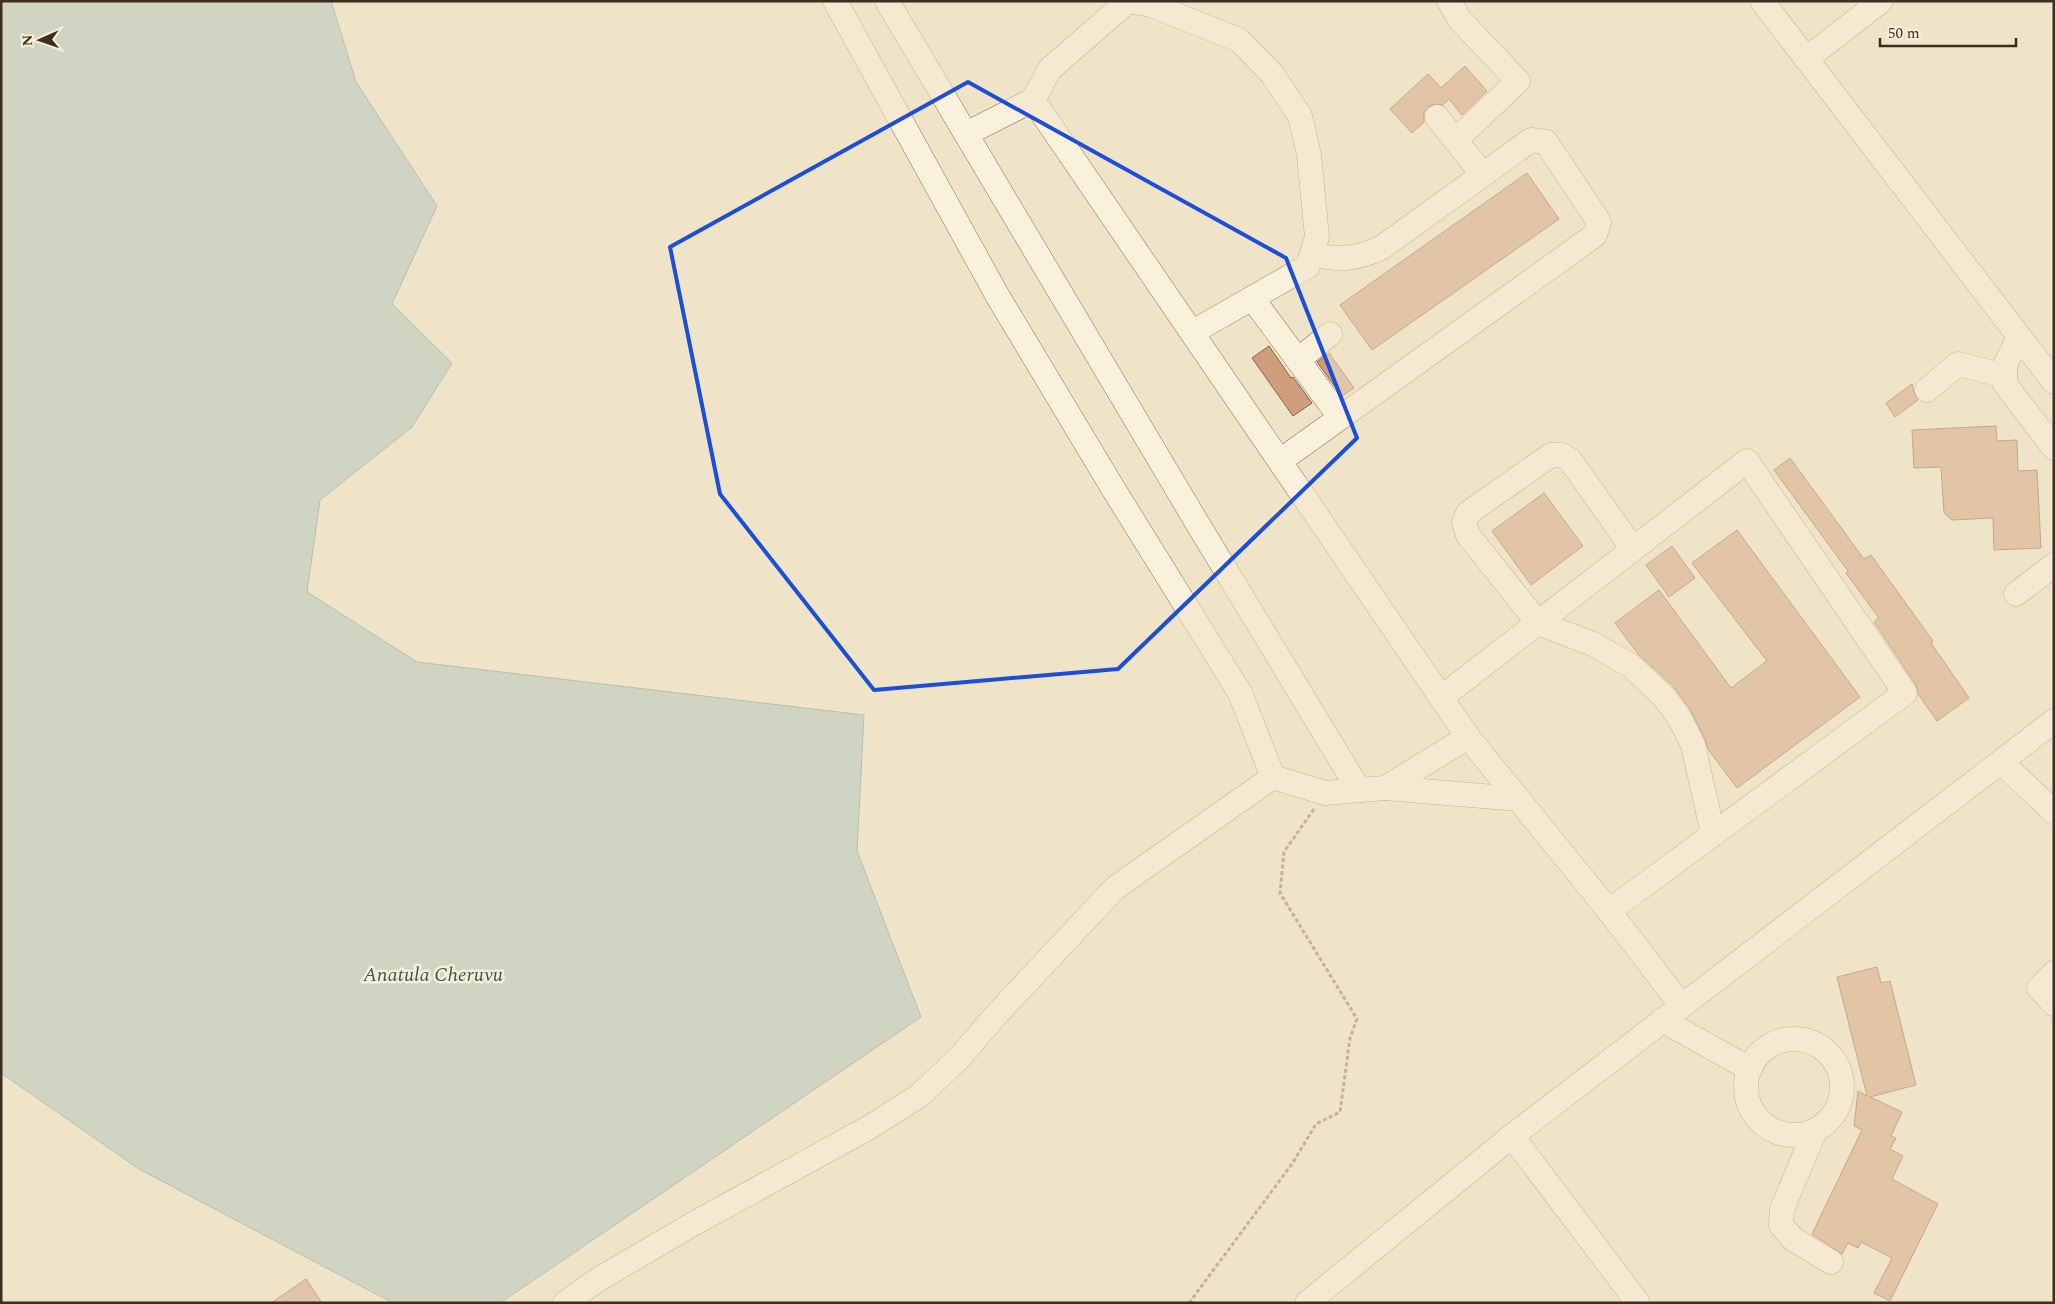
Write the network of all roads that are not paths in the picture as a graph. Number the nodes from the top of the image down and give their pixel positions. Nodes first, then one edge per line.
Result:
1 (835, 1) edge
2 (888, 1) edge
3 (1449, 1) edge
4 (1762, 1) edge
5 (1881, 1) edge
6 (1125, 2) edge
7 (1806, 59) junction
8 (1033, 100) junction
9 (1437, 117) dead end
10 (966, 134) junction
11 (1456, 140) junction
12 (1483, 175) junction
13 (1313, 254) junction
14 (1252, 298) junction
15 (1193, 332) junction
16 (1330, 334) dead end
17 (2019, 337) junction
18 (1298, 360) junction
19 (2005, 376) junction
20 (2054, 382) edge
21 (1927, 390) dead end
22 (1340, 417) junction
23 (2054, 448) edge
24 (1280, 461) junction
25 (1633, 549) junction
26 (2054, 565) edge
27 (2016, 594) dead end
28 (1538, 622) junction
29 (1442, 697) junction
30 (2054, 721) edge
31 (1468, 737) junction
32 (2001, 762) junction
33 (1273, 777) junction
34 (1385, 788) junction
35 (1359, 790) junction
36 (1519, 799) junction
37 (2054, 812) edge
38 (1713, 834) junction
39 (1609, 911) junction
40 (2054, 972) edge
41 (2054, 1004) edge
42 (1681, 1005) junction
43 (1662, 1020) junction
44 (1750, 1070) junction
45 (1816, 1130) junction
46 (1512, 1136) junction
47 (1831, 1262) dead end
48 (565, 1303) edge
49 (1307, 1303) edge
50 (1638, 1303) edge

1 - 33 lane
2 - 10 lane
3 - 11 lane
4 - 7 lane
5 - 7 lane
6 - 8 lane
6 - 13 lane
7 - 17 lane
8 - 10 lane
8 - 15 lane
9 - 11 lane
10 - 35 lane
11 - 12 lane
12 - 13 lane
12 - 22 lane
13 - 14 lane
14 - 15 lane
14 - 18 lane
15 - 24 lane
16 - 18 lane
17 - 19 lane
17 - 20 lane
18 - 22 lane
19 - 21 lane
19 - 23 lane
22 - 24 lane
24 - 29 lane
25 - 28 lane
25 - 28 lane
25 - 38 lane
26 - 27 lane
28 - 29 lane
28 - 38 lane
29 - 31 lane
30 - 32 lane
31 - 34 lane
31 - 36 lane
32 - 37 lane
32 - 42 lane
33 - 35 lane
33 - 48 lane
34 - 35 lane
34 - 36 lane
36 - 39 lane
38 - 39 lane
39 - 42 lane
40 - 41 lane
42 - 43 lane
43 - 44 lane
43 - 46 lane
44 - 45 lane
44 - 45 lane
45 - 47 lane
46 - 49 lane
46 - 50 lane

